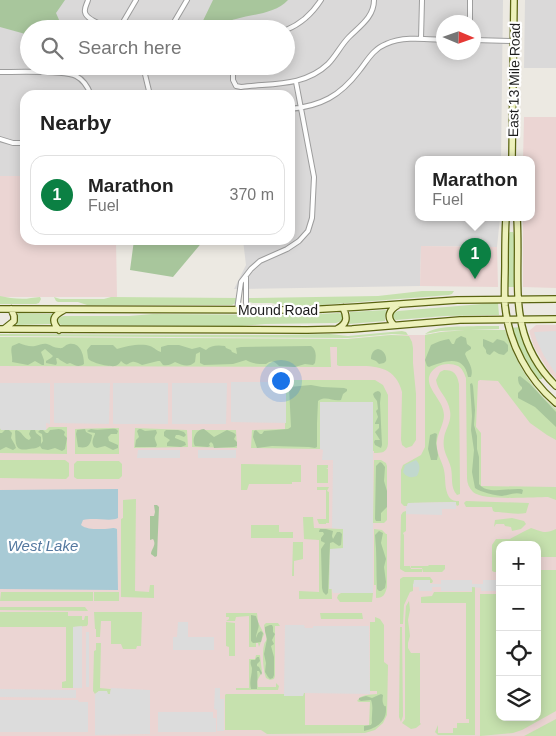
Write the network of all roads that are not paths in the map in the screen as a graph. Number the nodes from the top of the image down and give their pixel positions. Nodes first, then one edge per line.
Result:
1 (88, 0) edge
2 (136, 0) edge
3 (187, 0) edge
4 (321, 0) edge
5 (374, 0) edge
6 (422, 0) edge
7 (470, 0) edge
8 (514, 0) edge
9 (470, 15) edge
10 (92, 20) edge
11 (124, 20) edge
12 (175, 20) edge
13 (295, 26) edge
14 (421, 39) junction
15 (436, 40) edge
16 (481, 40) edge
17 (514, 41) junction
18 (0, 72) edge
19 (20, 73) edge
20 (72, 75) edge
21 (145, 75) edge
22 (233, 75) edge
23 (296, 82) junction
24 (89, 90) edge
25 (149, 90) edge
26 (301, 108) junction
27 (295, 109) edge
28 (0, 139) edge
29 (20, 143) edge
30 (512, 156) edge
31 (506, 221) edge
32 (517, 221) edge
33 (506, 231) junction
34 (295, 244) edge
35 (293, 245) edge
36 (518, 256) junction
37 (246, 277) junction
38 (556, 298) edge
39 (504, 299) junction
40 (517, 299) junction
41 (400, 304) junction
42 (0, 308) edge
43 (343, 308) junction
44 (11, 309) junction
45 (66, 309) junction
46 (237, 310) junction
47 (249, 310) junction
48 (507, 319) junction
49 (520, 319) junction
50 (556, 319) edge
51 (394, 325) junction
52 (2, 329) edge
53 (335, 329) junction
54 (59, 330) junction
55 (546, 375) junction
56 (534, 380) junction
57 (556, 386) edge
58 (556, 403) edge

1 - 10 street
2 - 11 street
3 - 12 street
4 - 13 street
5 - 23 street
6 - 14 street
7 - 9 street
8 - 17 main road, East 13 Mile Road
14 - 15 street
14 - 26 street
16 - 17 street
17 - 30 main road, East 13 Mile Road
18 - 19 street
20 - 24 street
21 - 25 street
22 - 23 street
23 - 26 street
26 - 27 street
26 - 34 street
28 - 29 street
31 - 33 main road
32 - 36 main road
33 - 36 main road
33 - 39 main road
35 - 37 street
36 - 40 main road
37 - 46 street
37 - 47 street
38 - 40 main road, Mound Road
39 - 40 main road, Mound Road
39 - 41 main road, Mound Road
39 - 48 main road
40 - 49 main road
41 - 43 main road, Mound Road
41 - 51 main road
42 - 44 main road, Mound Road
43 - 47 main road, Mound Road
43 - 53 main road
44 - 45 main road, Mound Road
44 - 52 main road
45 - 46 main road, Mound Road
45 - 54 main road
46 - 47 main road, Mound Road
48 - 49 main road, Mound Road
48 - 51 main road, Mound Road
48 - 56 main road
49 - 50 main road, Mound Road
49 - 55 main road
51 - 53 main road, Mound Road
52 - 54 main road, Mound Road
53 - 54 main road, Mound Road
55 - 56 main road
55 - 57 main road
56 - 58 main road

